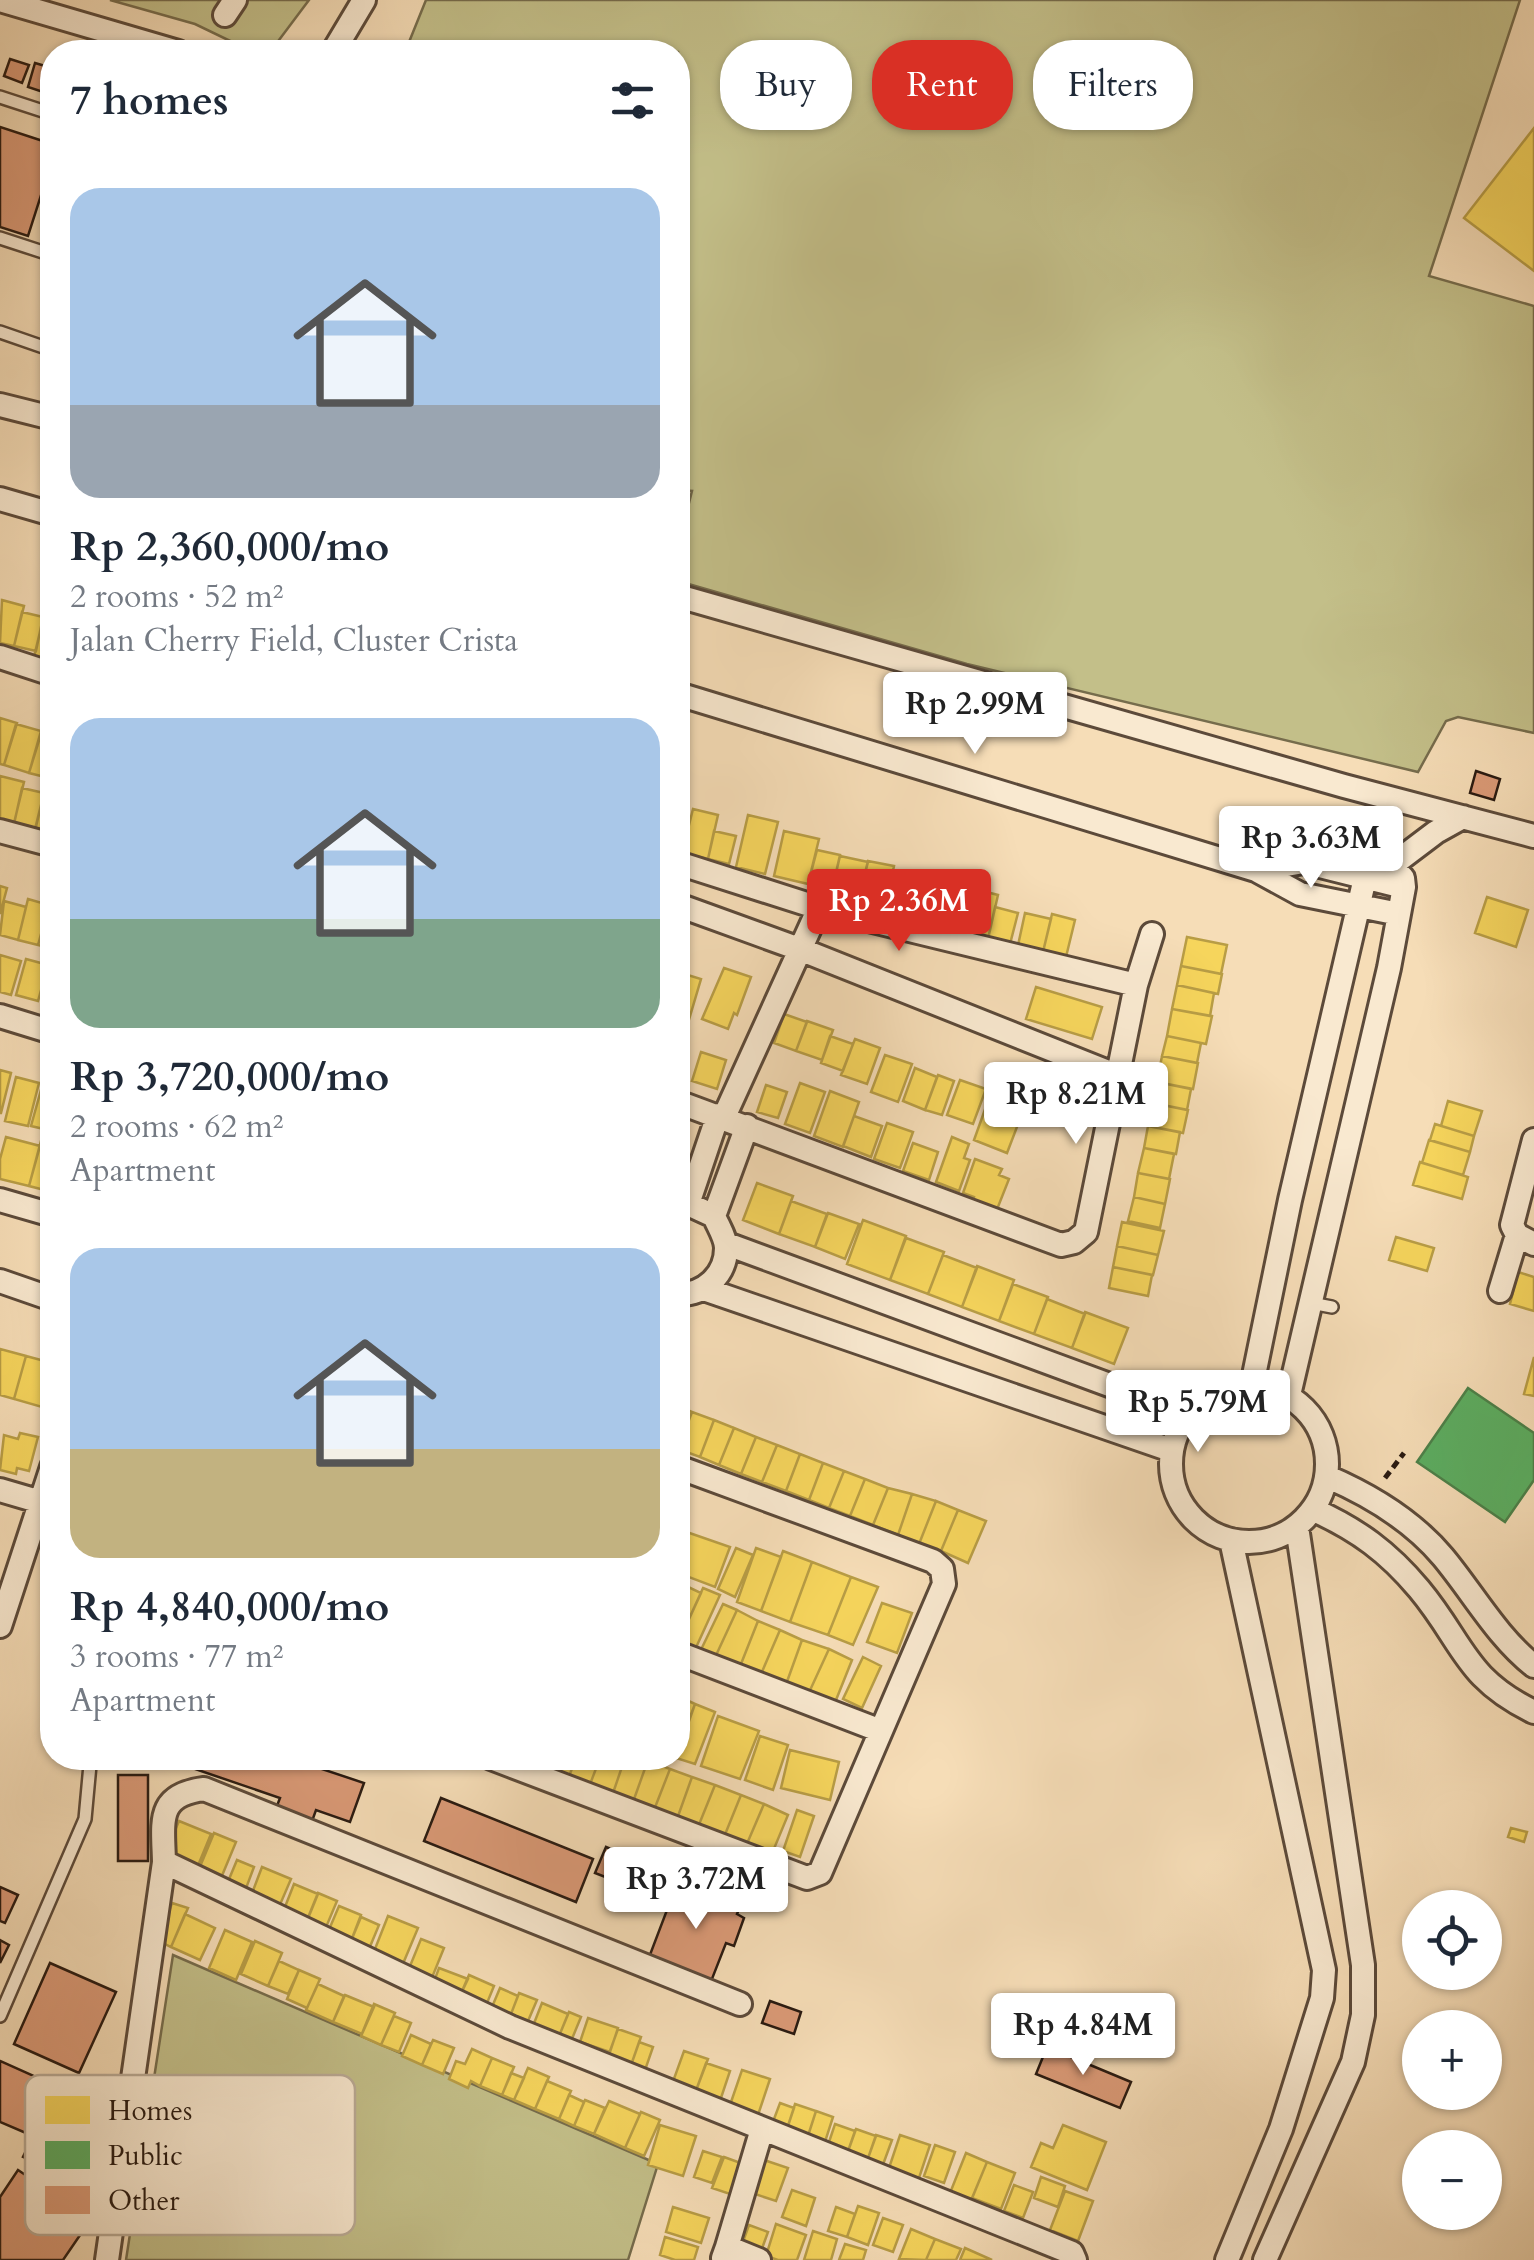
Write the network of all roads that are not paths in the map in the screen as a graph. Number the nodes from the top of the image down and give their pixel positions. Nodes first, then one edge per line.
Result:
1 (0, 0) edge
2 (364, 0) edge
3 (137, 40) edge
4 (340, 40) edge
5 (0, 98) edge
6 (40, 110) edge
7 (0, 238) edge
8 (40, 251) edge
9 (0, 332) edge
10 (40, 346) edge
11 (0, 405) edge
12 (40, 415) edge
13 (0, 499) edge
14 (40, 511) edge
15 (690, 599) edge
16 (0, 656) edge
17 (40, 670) edge
18 (690, 698) edge
19 (1464, 817) junction
20 (0, 830) edge
21 (1534, 836) edge
22 (40, 842) edge
23 (1391, 866) junction
24 (690, 868) edge
25 (1256, 870) junction
26 (1366, 878) junction
27 (1404, 887) junction
28 (1360, 906) junction
29 (819, 908) junction
30 (690, 909) edge
31 (1400, 914) junction
32 (1152, 934) dead end
33 (802, 950) junction
34 (1136, 984) junction
35 (0, 1016) edge
36 (40, 1028) edge
37 (1118, 1076) junction
38 (690, 1106) edge
39 (721, 1116) junction
40 (747, 1126) junction
41 (1534, 1140) edge
42 (690, 1188) edge
43 (0, 1200) edge
44 (690, 1207) edge
45 (40, 1212) edge
46 (714, 1216) junction
47 (1526, 1240) edge
48 (726, 1244) junction
49 (0, 1281) edge
50 (690, 1292) edge
51 (1500, 1292) dead end
52 (40, 1294) edge
53 (690, 1298) edge
54 (1109, 1385) junction
55 (1252, 1385) junction
56 (1289, 1395) junction
57 (1188, 1414) junction
58 (1095, 1424) junction
59 (1171, 1450) junction
60 (690, 1471) edge
61 (1328, 1477) junction
62 (0, 1490) edge
63 (40, 1502) edge
64 (40, 1505) edge
65 (1314, 1510) junction
66 (1298, 1527) junction
67 (1231, 1540) junction
68 (0, 1626) edge
69 (1509, 1640) junction
70 (690, 1658) edge
71 (1534, 1666) edge
72 (1475, 1671) junction
73 (1534, 1712) edge
74 (882, 1731) junction
75 (90, 1770) edge
76 (523, 1770) edge
77 (164, 1862) junction
78 (740, 2004) dead end
79 (0, 2016) edge
80 (133, 2075) edge
81 (762, 2129) junction
82 (1281, 2129) junction
83 (1315, 2146) junction
84 (111, 2235) edge
85 (725, 2254) edge
86 (107, 2260) edge
87 (759, 2260) edge
88 (1075, 2260) edge
89 (1227, 2260) edge
90 (1265, 2260) edge

1 - 3 street
2 - 4 street
5 - 6 lane
7 - 8 lane
9 - 10 lane
11 - 12 street
13 - 14 street
15 - 19 street
16 - 17 street
18 - 25 street
19 - 21 street
19 - 23 street
20 - 22 street
23 - 26 street
23 - 27 street
24 - 29 street
25 - 26 street
25 - 28 street
26 - 27 street
26 - 28 street
27 - 31 street
28 - 31 street
28 - 55 street
29 - 33 street
29 - 34 street
30 - 33 street
31 - 56 street
32 - 34 street
33 - 37 street
33 - 39 street
34 - 37 street
35 - 36 street
37 - 40 street
38 - 39 street
39 - 40 street
39 - 42 street
40 - 46 street
41 - 47 street
43 - 45 street
44 - 46 street
46 - 48 street
47 - 51 street
48 - 50 street
48 - 54 street
49 - 52 street
53 - 58 street
54 - 57 street
54 - 58 street
55 - 56 street
55 - 57 street
56 - 61 street
57 - 59 street
58 - 59 street
59 - 67 street
60 - 74 street
61 - 65 street
61 - 69 street
62 - 63 street
64 - 68 street
65 - 66 street
65 - 72 street
66 - 67 street
66 - 83 street
67 - 82 street
69 - 71 street
69 - 72 street
70 - 74 street
72 - 73 street
74 - 76 street
75 - 79 lane
77 - 78 street
77 - 80 street
77 - 81 street
81 - 85 street
81 - 88 street
82 - 83 street
82 - 89 street
83 - 90 street
84 - 86 street
85 - 87 street

